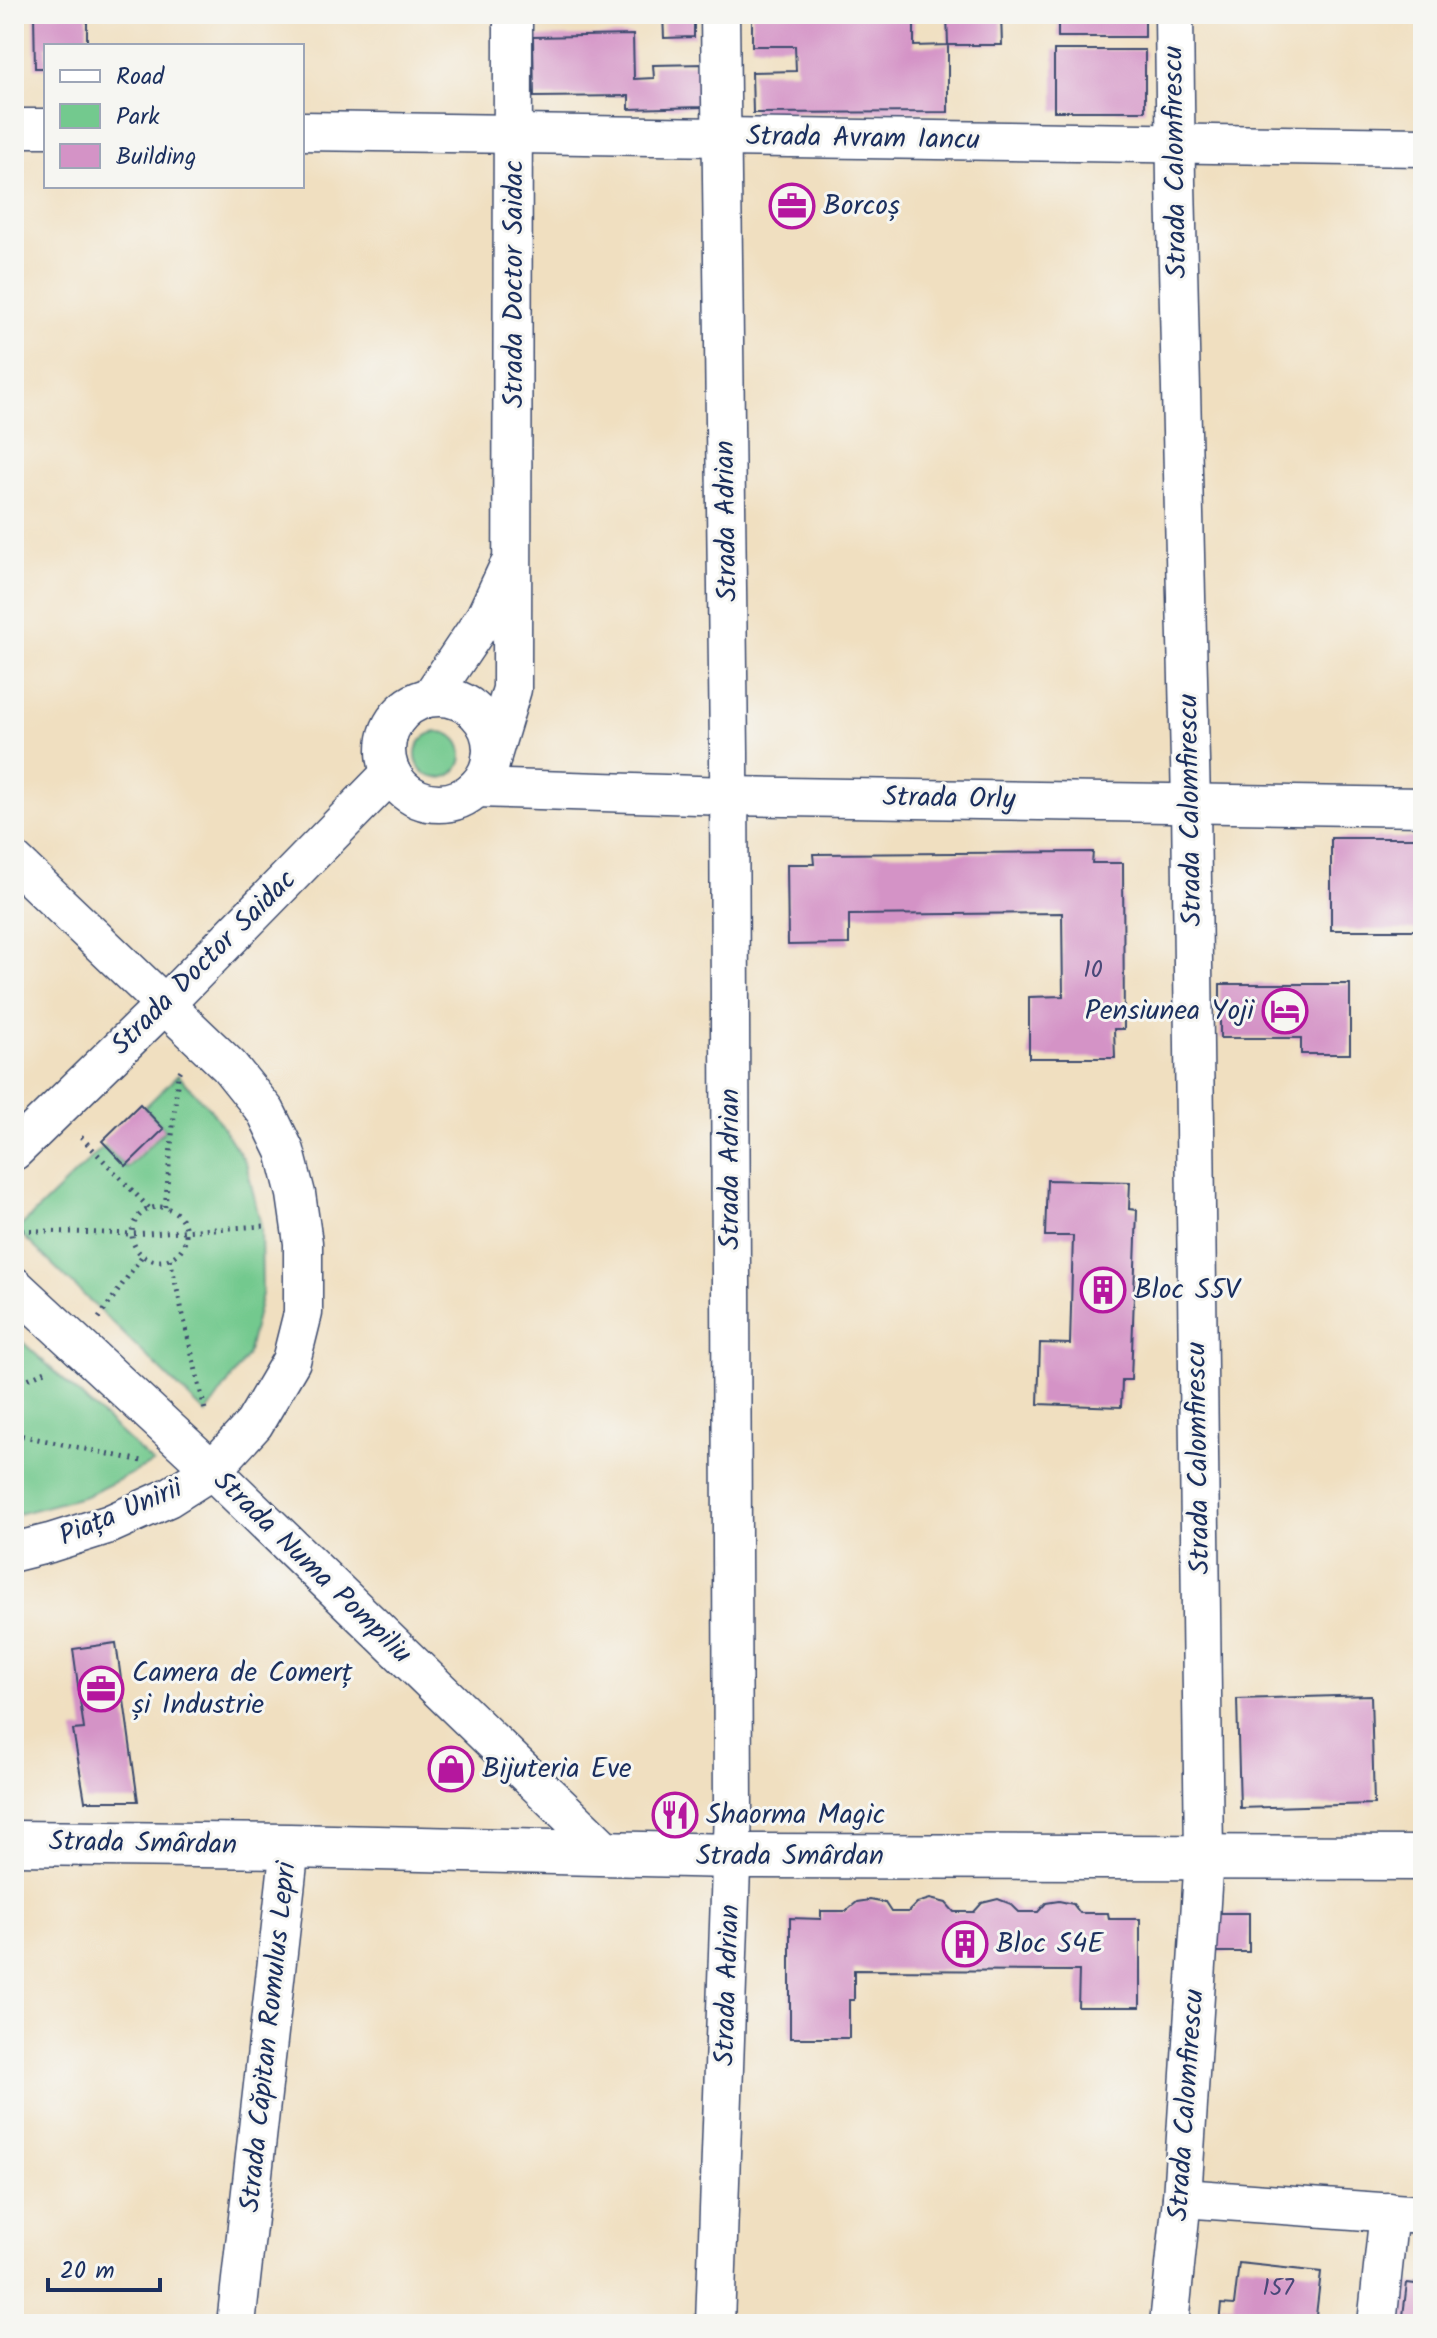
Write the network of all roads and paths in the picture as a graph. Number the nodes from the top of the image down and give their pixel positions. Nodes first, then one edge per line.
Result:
1 (513, 14) edge
2 (720, 14) edge
3 (1174, 14) edge
4 (14, 128) edge
5 (44, 128) edge
6 (304, 131) edge
7 (514, 133) junction
8 (723, 136) junction
9 (1175, 144) junction
10 (1423, 147) edge
11 (514, 555) junction
12 (431, 697) junction
13 (391, 773) junction
14 (483, 773) junction
15 (729, 796) junction
16 (1191, 803) junction
17 (1423, 807) edge
18 (14, 861) edge
19 (166, 1003) junction
20 (203, 1041) junction
21 (55, 1111) junction
22 (14, 1151) edge
23 (165, 1207) junction
24 (149, 1208) junction
25 (300, 1220) junction
26 (14, 1230) edge
27 (186, 1232) junction
28 (131, 1234) junction
29 (170, 1259) junction
30 (14, 1286) edge
31 (51, 1368) dead end
32 (14, 1385) edge
33 (14, 1434) edge
34 (212, 1470) junction
35 (14, 1552) edge
36 (14, 1843) edge
37 (290, 1846) junction
38 (608, 1853) junction
39 (732, 1856) junction
40 (1204, 1856) junction
41 (1423, 1858) edge
42 (1182, 2198) junction
43 (1406, 2213) edge
44 (236, 2324) edge
45 (715, 2324) edge
46 (1169, 2324) edge
47 (1377, 2324) edge

1 - 7 street, Strada Doctor Saidac
2 - 8 street, Strada Adrian
3 - 9 street, Strada Calomfirescu
4 - 5 street
6 - 7 street, Strada Avram Iancu
7 - 8 street, Strada Avram Iancu
7 - 11 street, Strada Doctor Saidac
8 - 9 street, Strada Avram Iancu
8 - 15 street, Strada Adrian
9 - 10 street, Strada Avram Iancu
9 - 16 street, Strada Calomfirescu
11 - 12 street, Strada Doctor Saidac
11 - 14 street, Strada Doctor Saidac
12 - 13 street, Strada Doctor Saidac
12 - 14 street
13 - 14 street
13 - 19 street, Strada Doctor Saidac
14 - 15 street, Strada Orly
15 - 16 street, Strada Orly
15 - 39 street, Strada Adrian
16 - 17 street, Strada Orly
16 - 40 street, Strada Calomfirescu
18 - 19 street, Piața Unirii
19 - 20 street, Piața Unirii
19 - 21 street, Strada Doctor Saidac
20 - 23 path
20 - 25 street, Piața Unirii
21 - 22 street, Strada Doctor Saidac
21 - 24 path
23 - 24 path
23 - 27 path
24 - 28 path
25 - 27 path
25 - 34 street, Piața Unirii
26 - 28 path
27 - 28 path
27 - 29 path
28 - 29 path
29 - 34 path
30 - 34 street, Strada Numa Pompiliu
31 - 32 path
33 - 34 path
34 - 35 street, Piața Unirii
34 - 38 street, Strada Numa Pompiliu
36 - 37 main road, Strada Smârdan
37 - 38 main road, Strada Smârdan
37 - 44 street, Strada Căpitan Romulus Lepri
38 - 39 main road, Strada Smârdan
39 - 40 main road, Strada Smârdan
39 - 45 street, Strada Adrian
40 - 41 main road, Strada Smârdan
40 - 42 street, Strada Calomfirescu
42 - 43 street
42 - 46 street, Strada Calomfirescu
43 - 47 street

